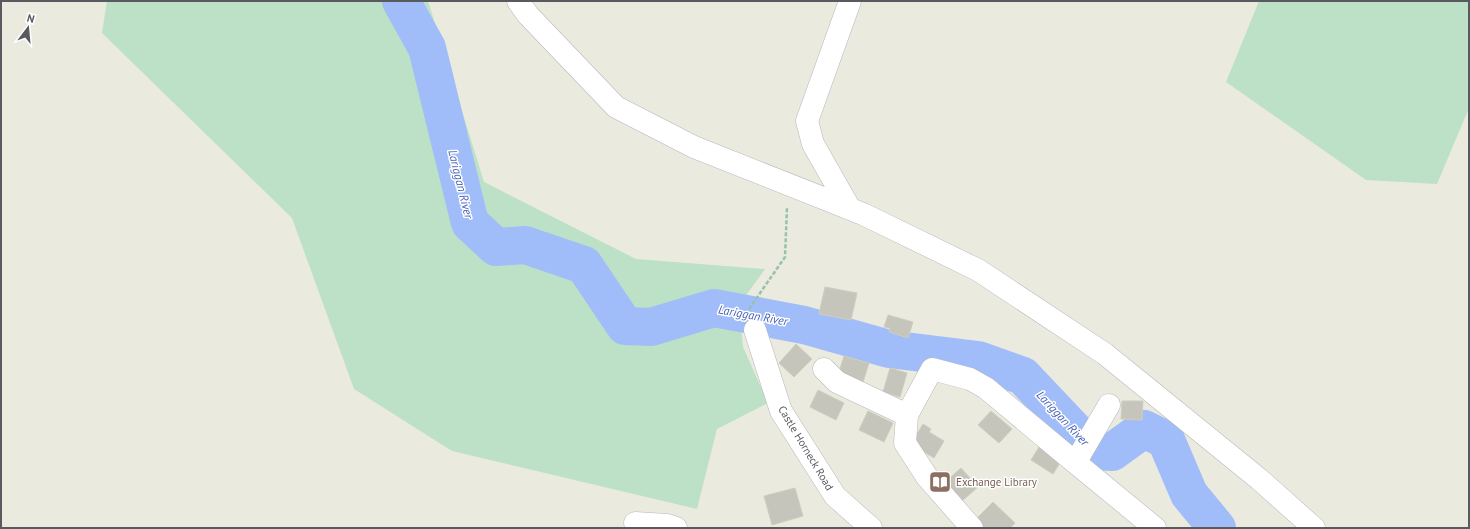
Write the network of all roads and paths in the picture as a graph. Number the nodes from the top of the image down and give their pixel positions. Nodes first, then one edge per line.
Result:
1 (518, 1) edge
2 (850, 1) edge
3 (788, 184) junction
4 (850, 209) junction
5 (751, 321) joint
6 (824, 370) dead end
7 (1109, 405) dead end
8 (907, 415) junction
9 (1075, 459) junction
10 (635, 523) dead end
11 (676, 528) edge
12 (871, 528) edge
13 (972, 528) edge
14 (1155, 528) edge
15 (1314, 528) edge

1 - 3 street
2 - 4 street
3 - 4 street
3 - 5 path
4 - 15 street
5 - 12 street, Castle Horneck Road
6 - 8 street
7 - 9 street
8 - 9 street
8 - 13 street
9 - 14 street
10 - 11 street

